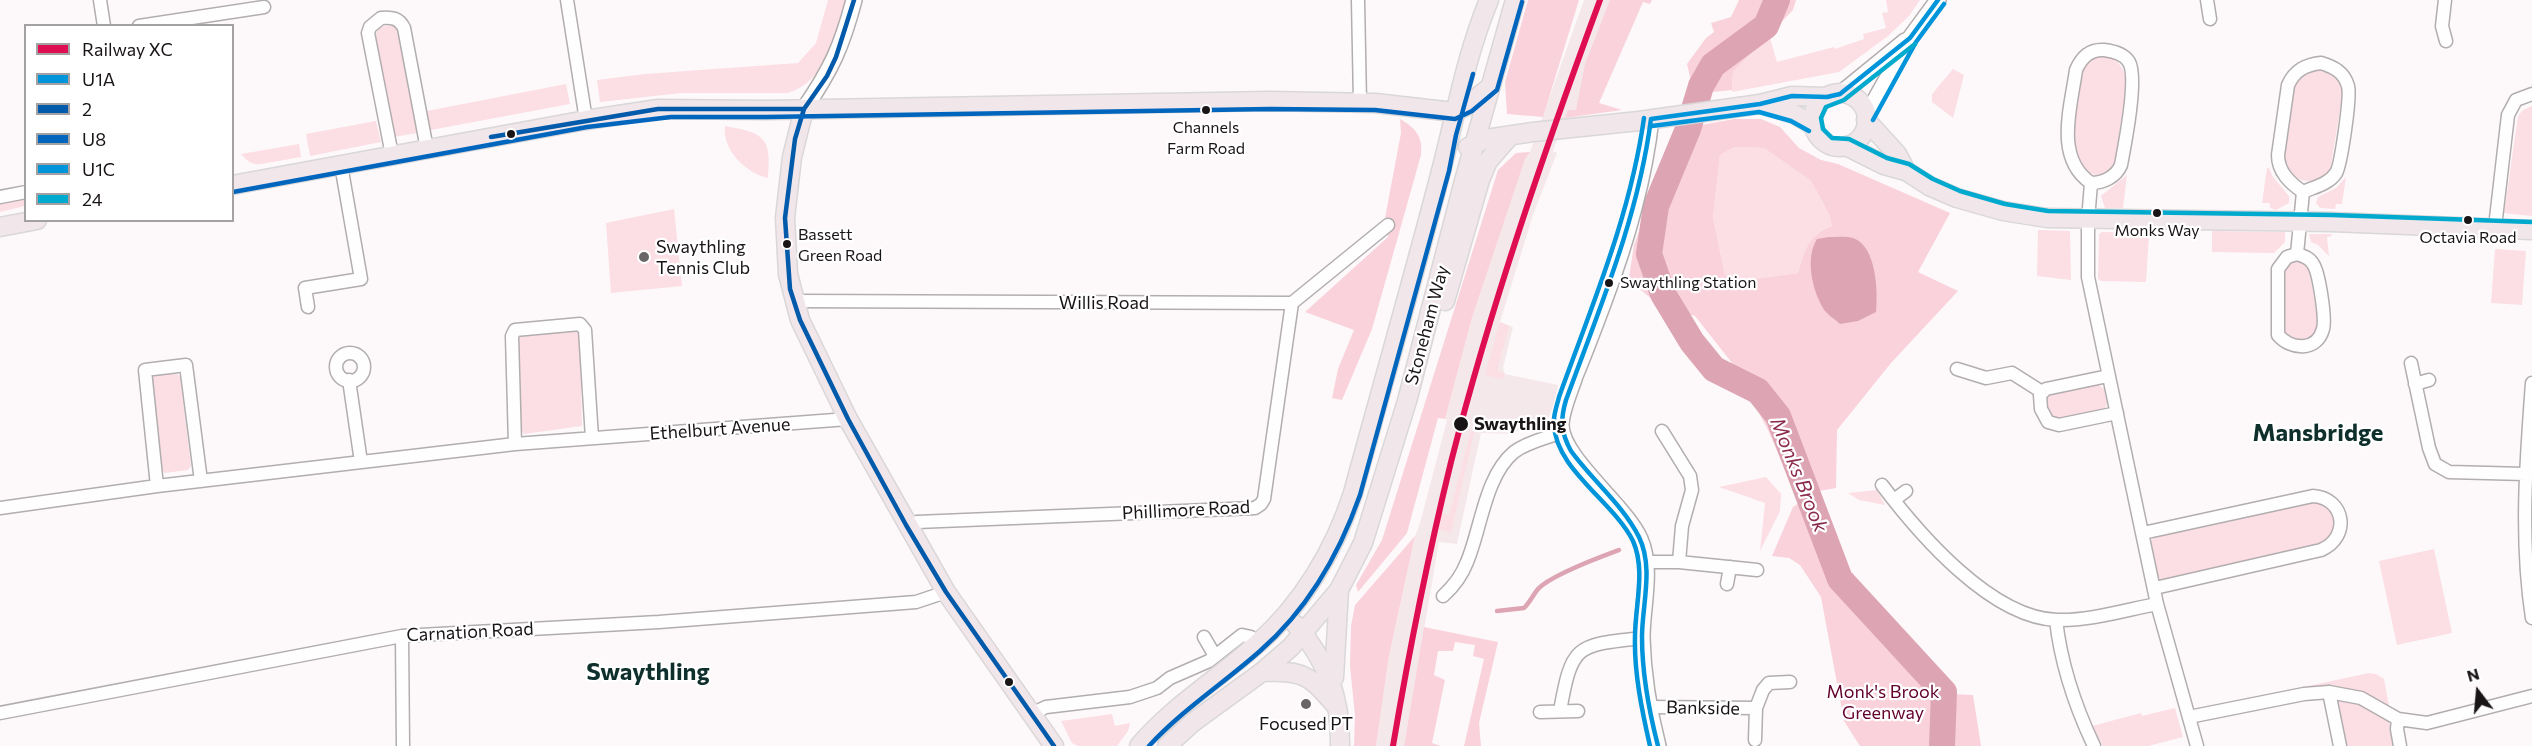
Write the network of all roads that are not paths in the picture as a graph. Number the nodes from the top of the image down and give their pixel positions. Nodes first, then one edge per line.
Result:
1 (100, 0) edge
2 (567, 0) edge
3 (854, 0) edge
4 (1358, 0) edge
5 (1489, 0) edge
6 (1515, 0) edge
7 (1938, 0) edge
8 (2207, 0) edge
9 (2445, 0) edge
10 (264, 6) dead end
11 (2210, 19) dead end
12 (207, 21) edge
13 (104, 24) edge
14 (166, 24) edge
15 (1910, 38) junction
16 (2446, 41) dead end
17 (1490, 87) junction
18 (2532, 94) edge
19 (1834, 95) junction
20 (1360, 102) junction
21 (1760, 104) junction
22 (804, 109) junction
23 (1454, 112) junction
24 (1866, 118) junction
25 (1651, 119) junction
26 (586, 120) junction
27 (1814, 125) junction
28 (1509, 137) junction
29 (1476, 142) junction
30 (1846, 146) junction
31 (427, 148) junction
32 (392, 155) junction
33 (341, 165) junction
34 (1442, 169) junction
35 (1906, 171) junction
36 (234, 181) edge
37 (2091, 183) junction
38 (24, 192) edge
39 (2303, 192) junction
40 (0, 197) edge
41 (2088, 220) junction
42 (26, 222) edge
43 (2300, 222) junction
44 (1388, 225) dead end
45 (0, 227) edge
46 (2495, 227) junction
47 (2532, 230) edge
48 (2297, 254) junction
49 (794, 301) junction
50 (1292, 303) junction
51 (308, 307) dead end
52 (2411, 363) dead end
53 (1957, 369) dead end
54 (2108, 376) junction
55 (349, 380) dead end
56 (2429, 380) dead end
57 (2532, 383) edge
58 (2415, 384) junction
59 (2042, 392) junction
60 (1407, 401) junction
61 (2116, 413) junction
62 (848, 419) junction
63 (1662, 431) dead end
64 (1562, 432) junction
65 (592, 438) junction
66 (515, 444) junction
67 (1695, 457) dead end
68 (361, 462) junction
69 (1684, 466) junction
70 (2525, 474) junction
71 (201, 481) junction
72 (1882, 485) dead end
73 (158, 486) junction
74 (1906, 491) dead end
75 (1894, 500) junction
76 (1, 509) edge
77 (906, 525) junction
78 (2143, 533) junction
79 (1646, 562) junction
80 (1679, 562) junction
81 (1730, 567) junction
82 (1756, 570) dead end
83 (1727, 584) dead end
84 (2155, 588) junction
85 (1339, 590) junction
86 (946, 592) junction
87 (1443, 596) dead end
88 (2157, 604) junction
89 (1287, 614) junction
90 (2532, 618) edge
91 (2056, 620) junction
92 (1304, 634) junction
93 (402, 636) junction
94 (1204, 637) dead end
95 (1642, 638) junction
96 (1250, 639) junction
97 (1215, 656) junction
98 (1262, 672) junction
99 (1790, 681) dead end
100 (1333, 685) junction
101 (2329, 692) junction
102 (2532, 696) edge
103 (1650, 707) junction
104 (1338, 708) junction
105 (1756, 708) junction
106 (1560, 711) junction
107 (1578, 711) dead end
108 (1540, 712) dead end
109 (0, 713) edge
110 (1031, 714) junction
111 (2189, 717) junction
112 (2398, 719) junction
113 (1755, 740) dead end
114 (403, 746) edge
115 (1054, 746) edge
116 (1138, 746) edge
117 (1167, 746) edge
118 (1340, 746) edge
119 (1658, 746) edge
120 (2094, 746) edge
121 (2198, 746) edge
122 (2340, 746) edge
123 (2400, 746) edge

1 - 13 street
2 - 26 street
3 - 22 street
4 - 20 street
5 - 23 main road, Stoneham Way
6 - 17 main road, Stoneham Way
7 - 15 street
8 - 11 street
9 - 16 street
10 - 12 street
12 - 14 street
15 - 19 street
15 - 24 street
17 - 23 main road
17 - 29 main road, Stoneham Way
18 - 46 street
19 - 21 main road
19 - 24 main road
19 - 27 main road
20 - 22 main road
20 - 23 main road
21 - 25 main road
21 - 27 main road
22 - 26 main road
22 - 49 main road
23 - 34 main road, Stoneham Way
24 - 30 main road
24 - 35 main road
25 - 28 main road
25 - 64 street
26 - 31 main road
27 - 30 main road
28 - 29 main road
28 - 60 main road
29 - 34 main road
29 - 60 main road, Stoneham Way
30 - 35 main road
31 - 32 main road
31 - 32 street
32 - 33 main road
33 - 36 main road
33 - 51 street
34 - 89 main road, Stoneham Way
35 - 41 main road
37 - 37 street
37 - 41 street
38 - 40 street
39 - 39 street
39 - 43 street
41 - 43 main road
41 - 54 street
42 - 45 main road
43 - 46 main road
43 - 48 street
44 - 50 street
46 - 47 main road
48 - 48 street
49 - 50 street, Willis Road
49 - 62 main road
50 - 77 street, Phillimore Road
52 - 58 street
53 - 59 street
54 - 59 street
54 - 61 street
55 - 68 street
56 - 58 street
57 - 70 street
58 - 70 street
59 - 61 street
60 - 85 main road, Stoneham Way
61 - 78 street
62 - 65 street, Ethelburt Avenue
62 - 77 main road
63 - 69 street
64 - 79 street
64 - 87 street
65 - 66 street, Ethelburt Avenue
65 - 66 street
66 - 68 street, Ethelburt Avenue
67 - 69 street
68 - 71 street, Ethelburt Avenue
69 - 80 street
70 - 90 street
71 - 73 street, Ethelburt Avenue
71 - 73 street
72 - 75 street
73 - 76 street, Ethelburt Avenue
74 - 75 street
75 - 91 street
77 - 86 main road
78 - 84 street
78 - 84 street
79 - 80 street
79 - 95 street
80 - 81 street
81 - 82 street
81 - 83 street
84 - 88 street
85 - 92 main road, Stoneham Way
85 - 100 main road
86 - 93 street, Carnation Road
86 - 110 main road
88 - 91 street
88 - 111 street
89 - 92 main road
89 - 96 main road, Stoneham Way
91 - 120 street
92 - 98 main road, Stoneham Way
92 - 100 main road
93 - 109 street, Carnation Road
93 - 114 street
94 - 97 street
95 - 103 street
95 - 106 street
96 - 97 street
96 - 116 main road, Stoneham Way
97 - 110 street
98 - 104 main road
98 - 117 main road, Stoneham Way
99 - 105 street, Bankside
100 - 104 main road
101 - 111 street
101 - 112 street
101 - 122 street
102 - 112 street
103 - 105 street, Bankside
103 - 119 street
104 - 118 main road
105 - 113 street, Bankside
106 - 107 street
106 - 108 street
110 - 115 main road
111 - 121 street
112 - 123 street

